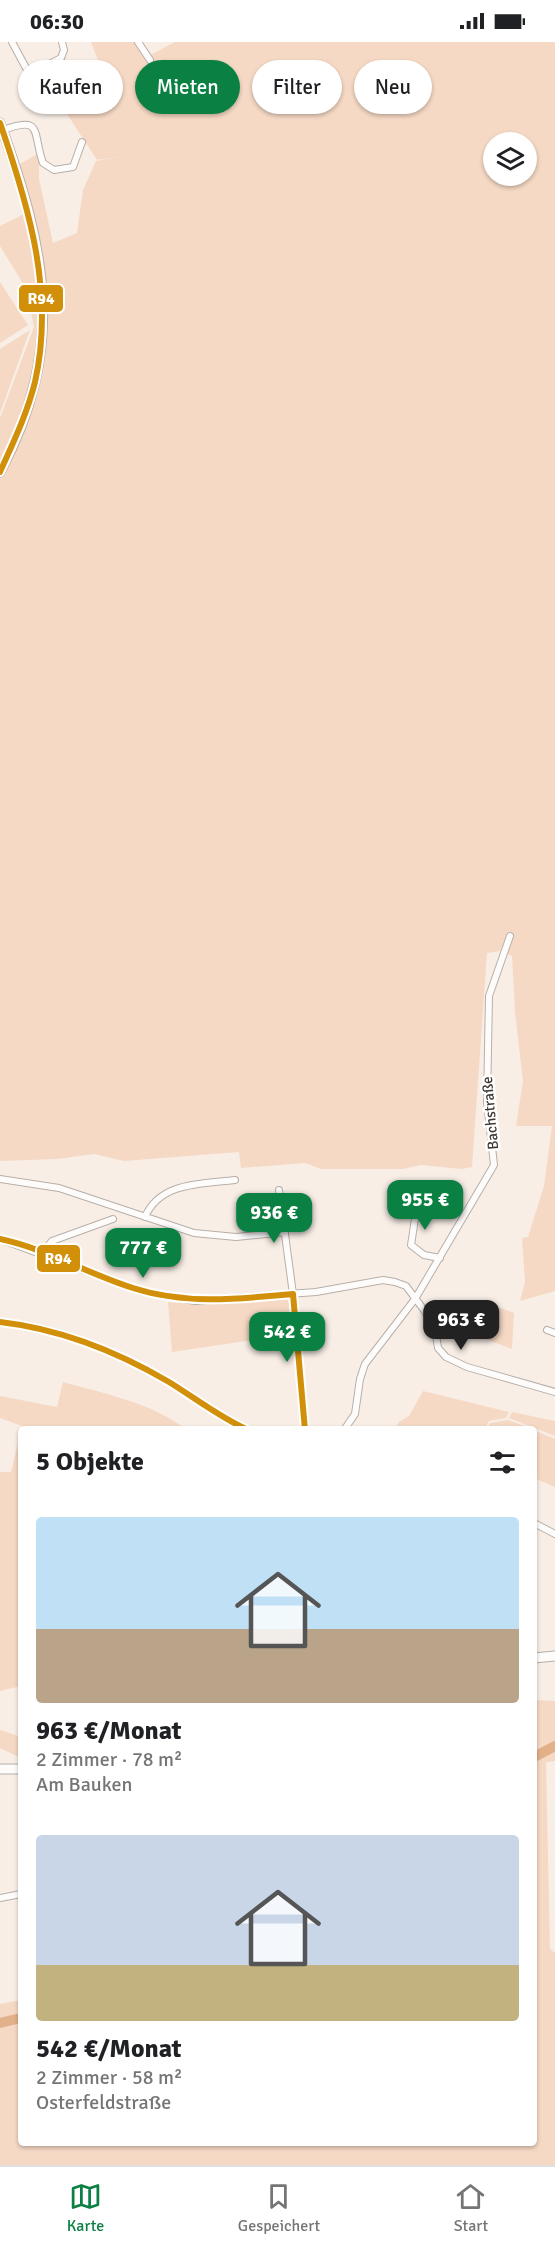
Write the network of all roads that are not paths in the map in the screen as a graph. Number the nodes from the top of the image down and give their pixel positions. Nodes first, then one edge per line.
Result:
1 (12, 42) edge
2 (62, 42) edge
3 (138, 42) edge
4 (150, 60) dead end
5 (1, 128) edge
6 (82, 142) dead end
7 (0, 472) edge
8 (510, 936) dead end
9 (0, 1179) edge
10 (235, 1180) dead end
11 (279, 1190) dead end
12 (418, 1199) dead end
13 (145, 1217) junction
14 (113, 1219) dead end
15 (285, 1232) junction
16 (0, 1239) edge
17 (42, 1253) junction
18 (440, 1258) junction
19 (293, 1294) junction
20 (415, 1299) junction
21 (0, 1322) edge
22 (547, 1330) dead end
23 (555, 1333) edge
24 (555, 1392) edge
25 (230, 1426) edge
26 (305, 1426) edge
27 (347, 1426) edge
28 (537, 1525) edge
29 (555, 1534) edge
30 (555, 1656) edge
31 (537, 1658) edge
32 (0, 1769) edge
33 (18, 1769) edge
34 (18, 1895) edge
35 (0, 1898) edge

1 - 2 street
3 - 4 street
5 - 6 street
5 - 7 main road
8 - 18 street, Bachstraße
9 - 13 street
10 - 13 street
11 - 15 street
12 - 18 street
13 - 15 street
14 - 17 street
15 - 19 street
16 - 17 street
17 - 19 street
18 - 20 street, Bachstraße
19 - 20 street
19 - 26 street
20 - 24 street
20 - 27 street, Bachstraße
21 - 25 street
22 - 23 street
28 - 29 street
30 - 31 main road
32 - 33 main road
34 - 35 street

